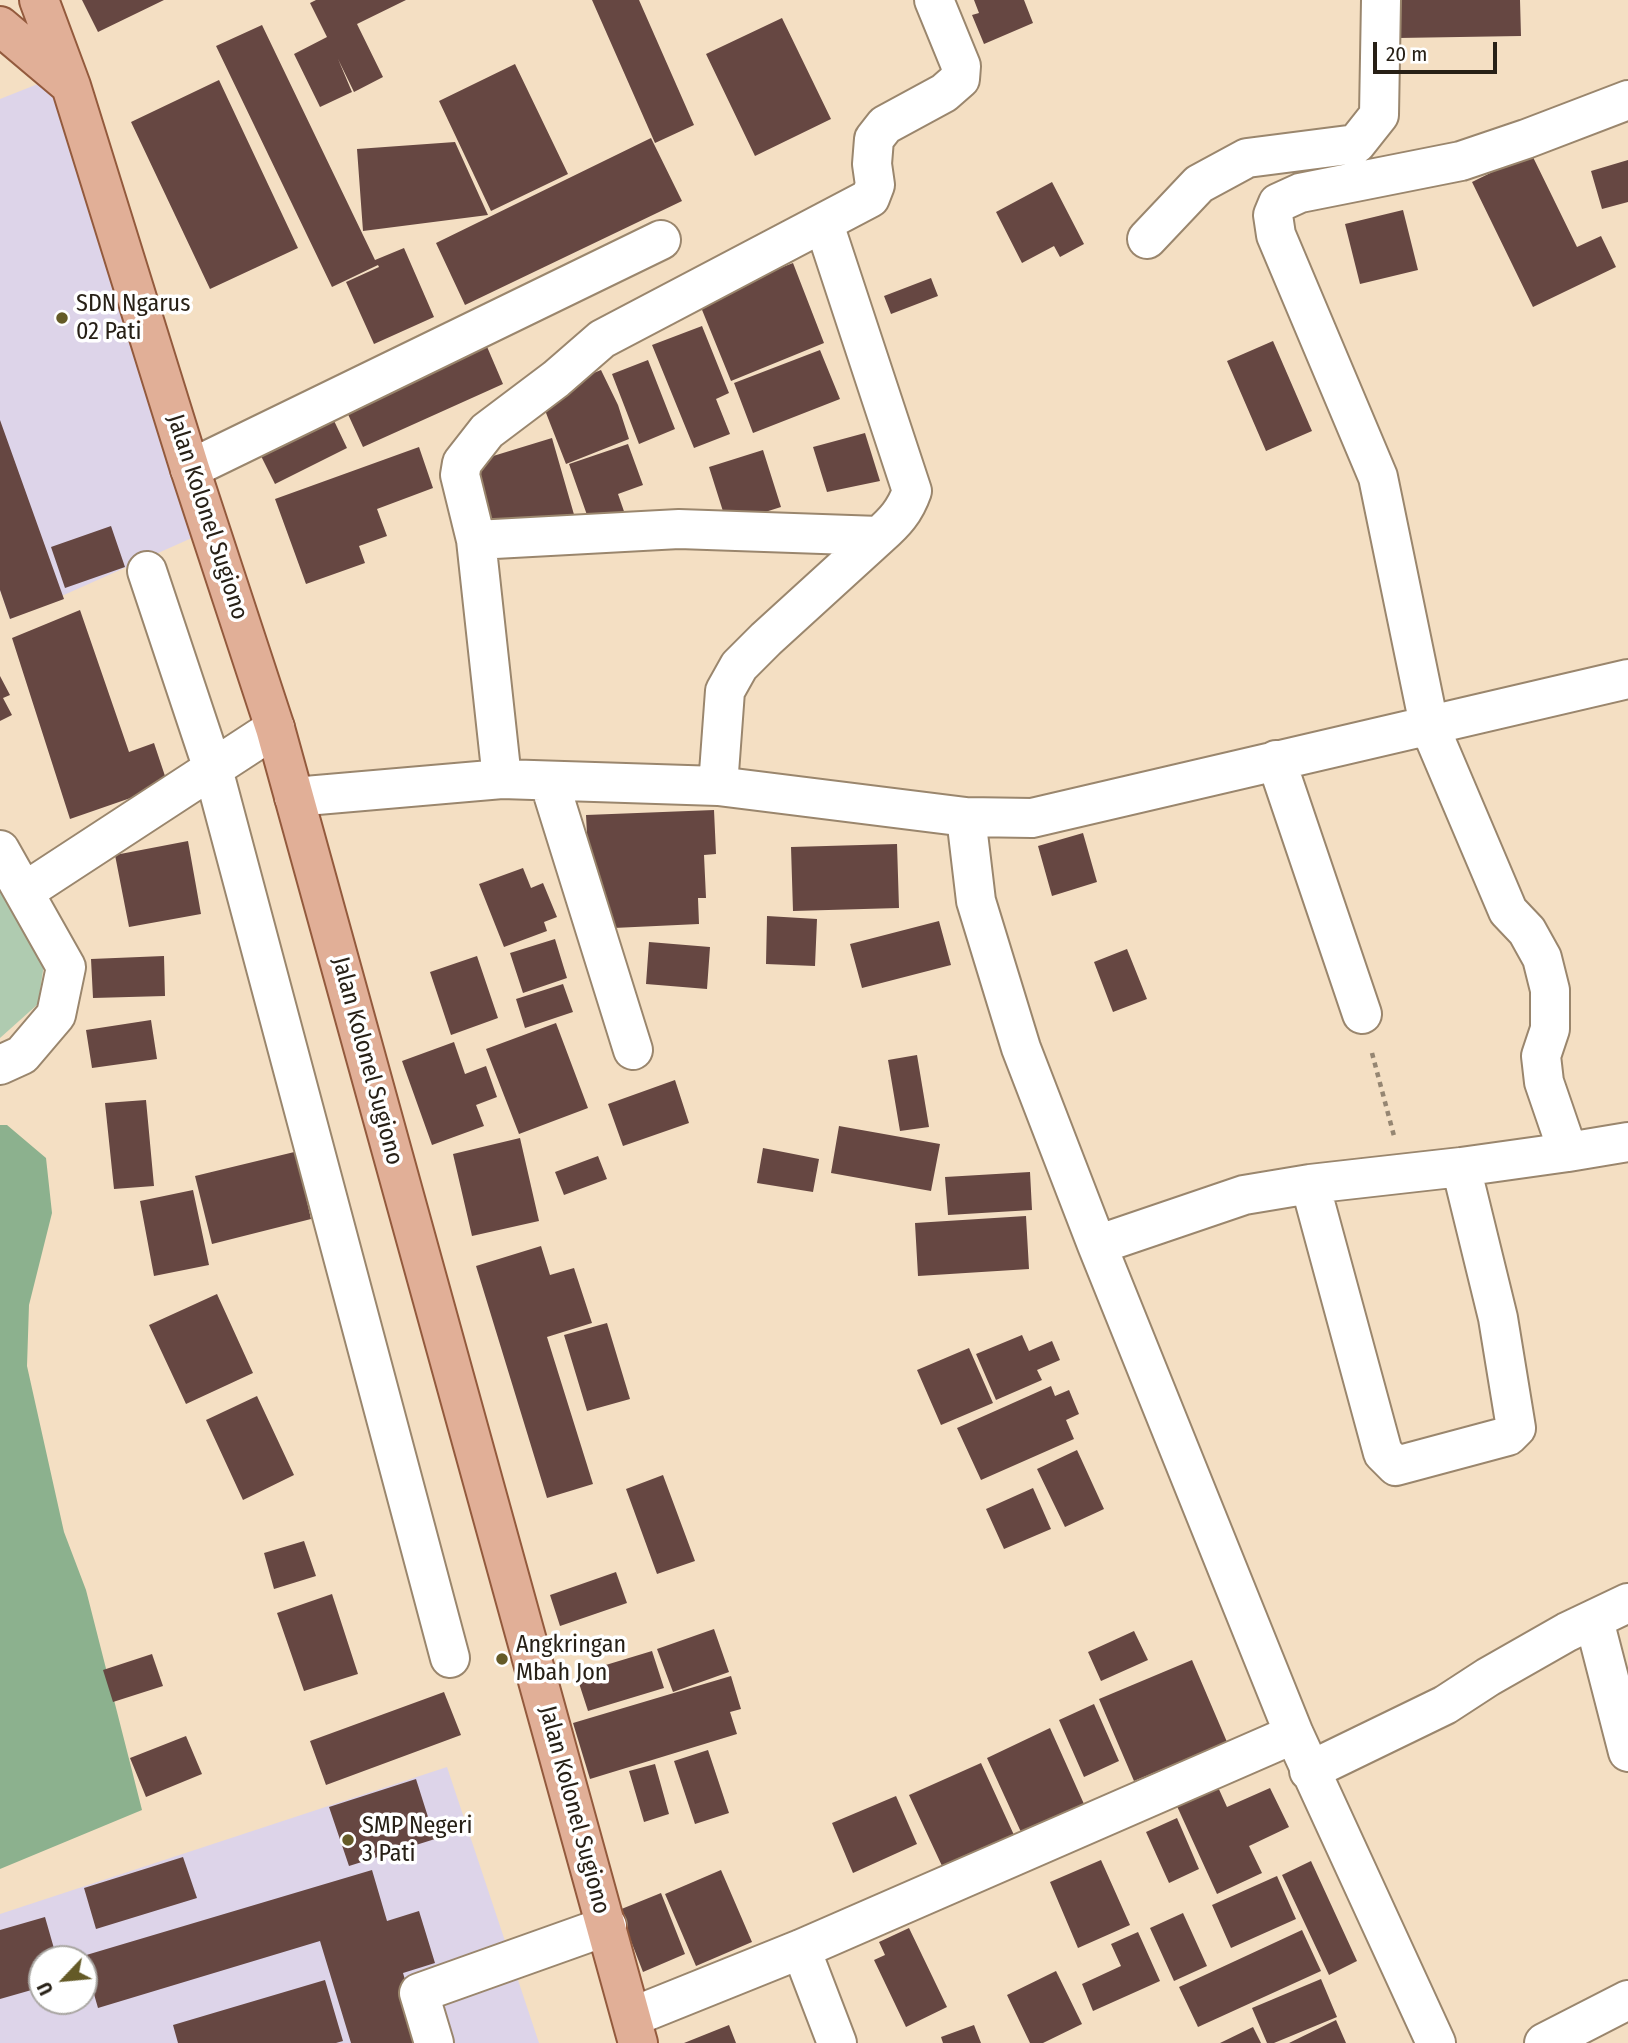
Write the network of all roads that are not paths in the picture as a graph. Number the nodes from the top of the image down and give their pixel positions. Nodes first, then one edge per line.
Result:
1 (38, 0) edge
2 (934, 0) edge
3 (1381, 0) edge
4 (0, 26) edge
5 (71, 86) junction
6 (1628, 100) edge
7 (824, 224) junction
8 (1147, 239) dead end
9 (661, 240) dead end
10 (190, 469) junction
11 (879, 536) junction
12 (476, 540) junction
13 (147, 571) dead end
14 (1628, 679) edge
15 (1429, 725) junction
16 (275, 728) junction
17 (1276, 760) junction
18 (213, 769) junction
19 (502, 779) junction
20 (549, 781) junction
21 (718, 786) junction
22 (294, 797) junction
23 (966, 817) junction
24 (0, 850) edge
25 (24, 892) junction
26 (1362, 1014) road end
27 (633, 1050) dead end
28 (0, 1065) edge
29 (1628, 1142) edge
30 (1568, 1152) junction
31 (1461, 1167) junction
32 (1310, 1184) junction
33 (1097, 1245) junction
34 (1628, 1603) edge
35 (1594, 1619) junction
36 (450, 1657) dead end
37 (1294, 1734) junction
38 (1628, 1752) edge
39 (1309, 1770) junction
40 (607, 1926) junction
41 (801, 1949) junction
42 (1628, 2000) edge
43 (635, 2030) edge
44 (434, 2043) edge
45 (837, 2043) edge
46 (1436, 2043) edge
47 (1544, 2043) edge

1 - 5 main road, Jalan Kolonel Sugiono
2 - 7 street
3 - 8 street
4 - 5 main road
5 - 10 main road, Jalan Kolonel Sugiono
6 - 15 street
7 - 11 street
7 - 12 street
9 - 10 street
10 - 16 main road, Jalan Kolonel Sugiono
11 - 12 street
11 - 21 street
12 - 19 street
13 - 18 street
14 - 15 street
15 - 17 street
15 - 30 street
16 - 18 street
16 - 22 main road, Jalan Kolonel Sugiono
17 - 23 street
17 - 26 street
18 - 25 street
18 - 36 street
19 - 20 street
19 - 22 street
20 - 21 street
20 - 27 street
21 - 23 street
22 - 40 main road, Jalan Kolonel Sugiono
23 - 33 street
24 - 25 street
25 - 28 street
29 - 30 street
30 - 31 street
31 - 32 street
31 - 32 street
32 - 33 street
33 - 37 street
34 - 35 street
35 - 38 street
35 - 39 street
37 - 39 street
37 - 41 street
39 - 46 street
40 - 43 main road, Jalan Kolonel Sugiono
40 - 44 street
41 - 43 street
41 - 45 street
42 - 47 street

